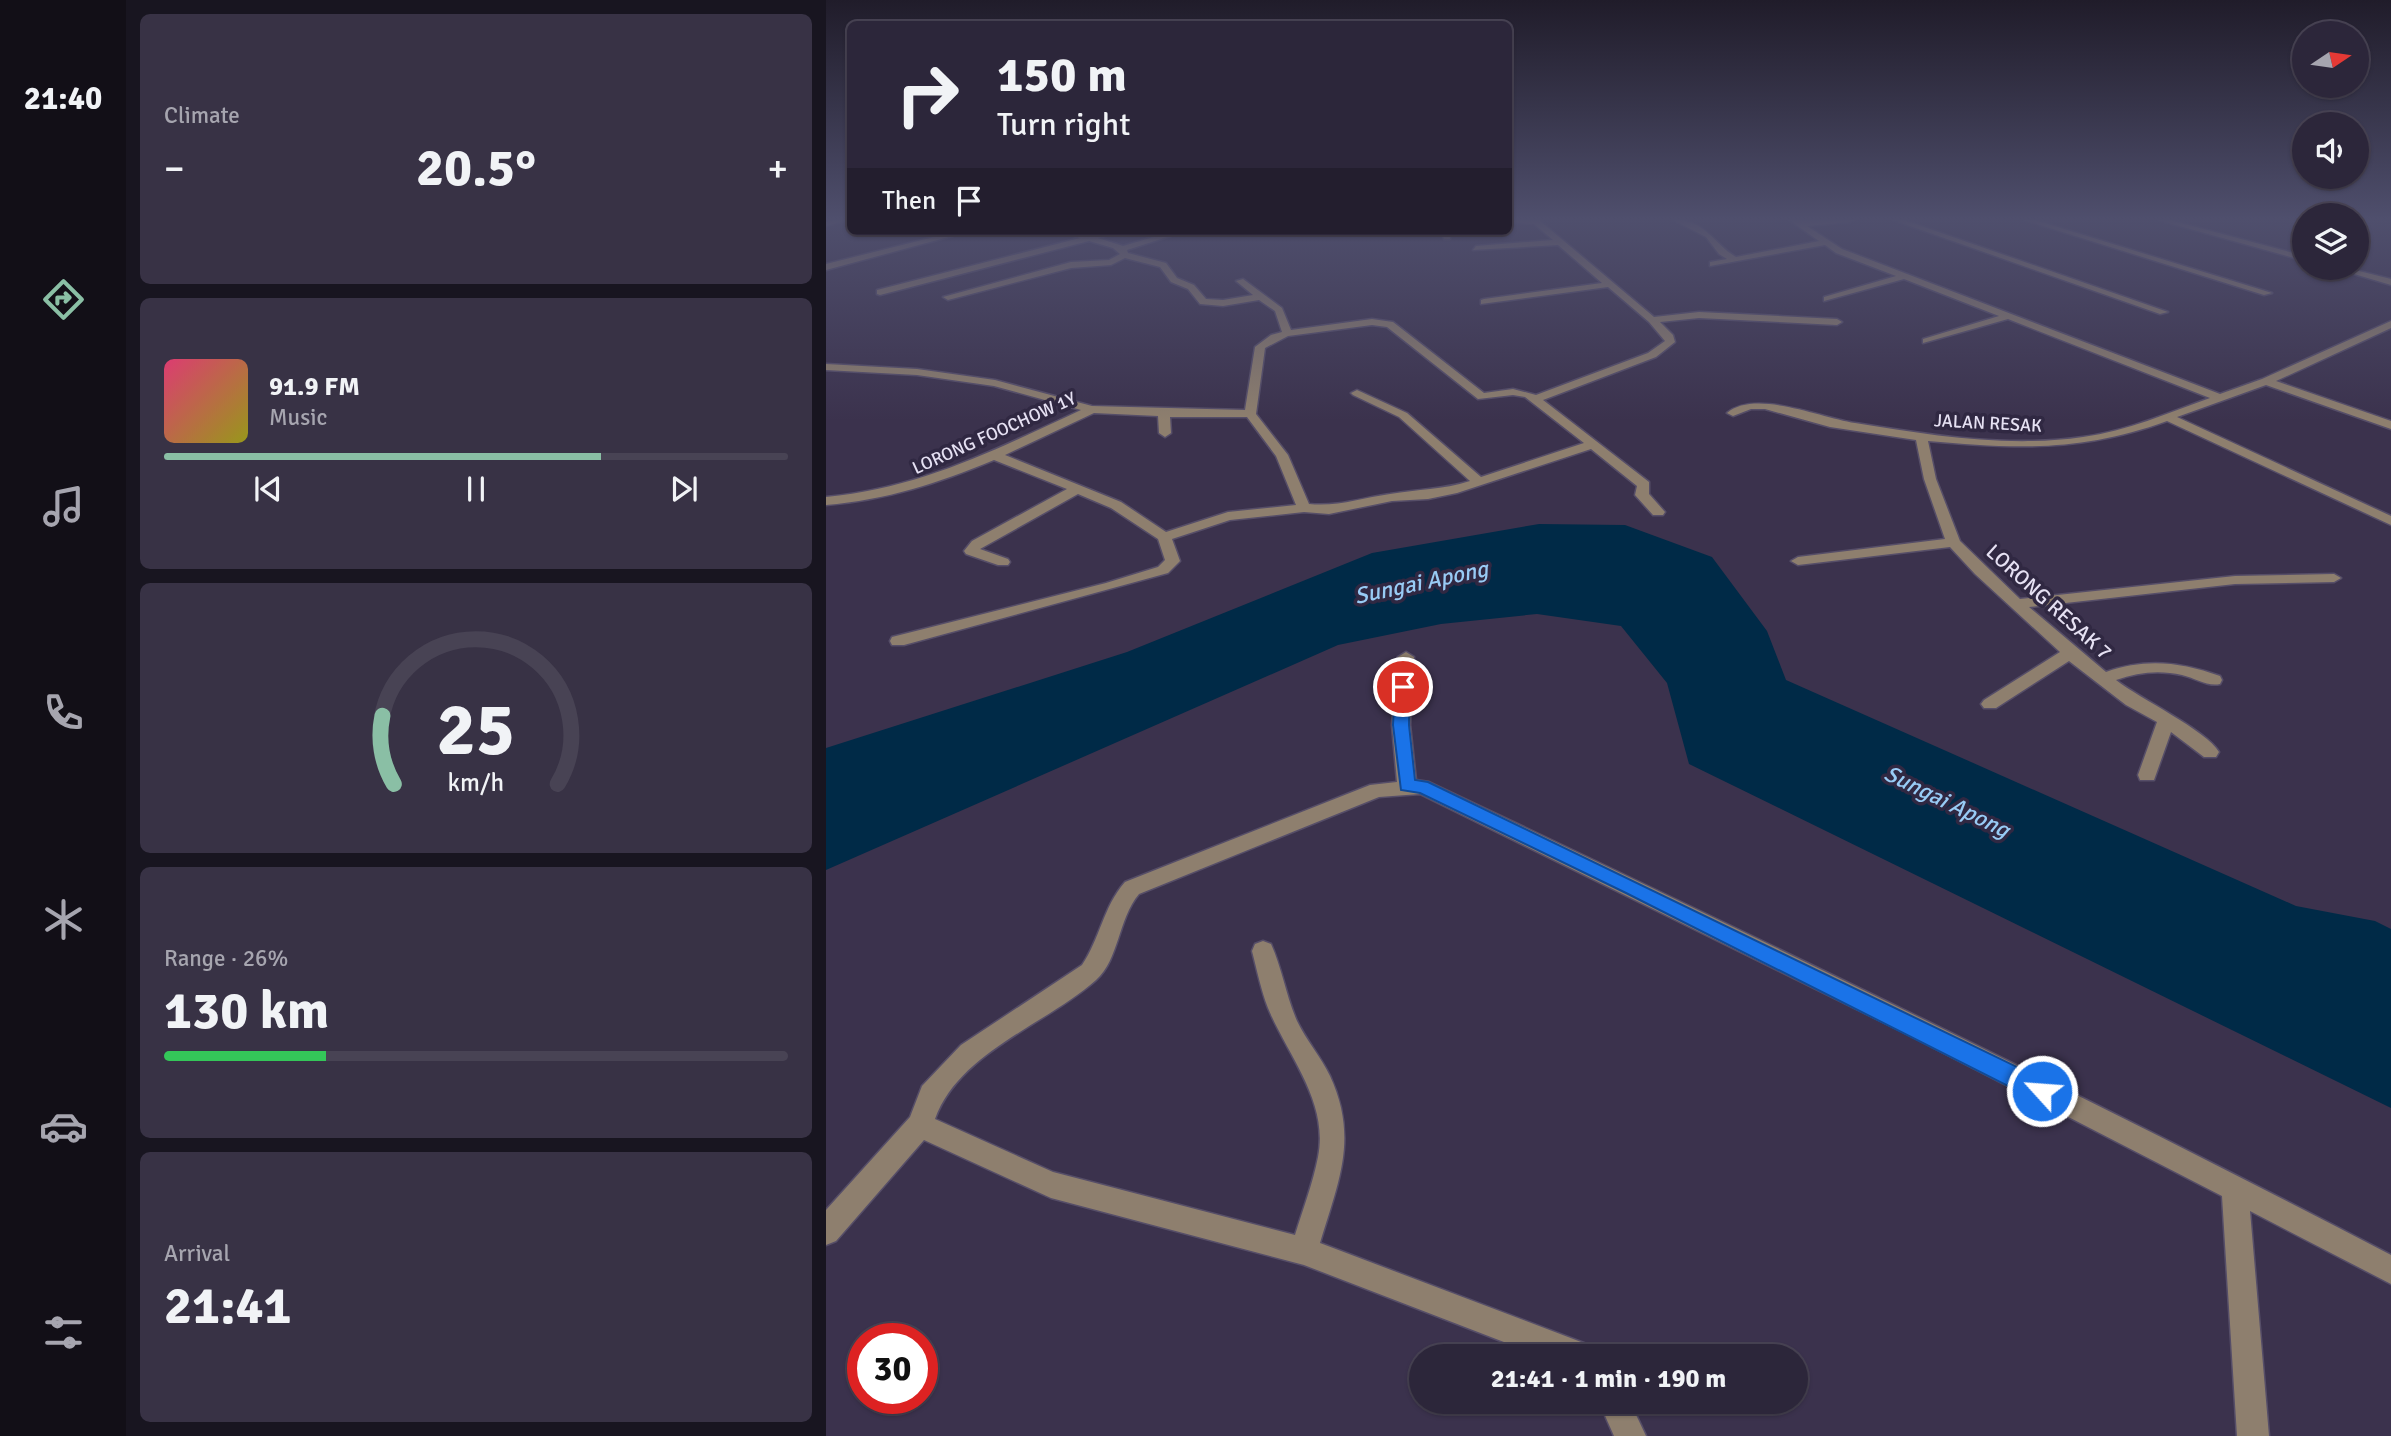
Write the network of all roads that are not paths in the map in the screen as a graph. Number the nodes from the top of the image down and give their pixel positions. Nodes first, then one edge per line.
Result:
1 (900, 287) edge
2 (986, 287) edge
3 (1191, 287) edge
4 (1247, 287) edge
5 (1590, 287) edge
6 (1614, 287) edge
7 (1868, 287) edge
8 (1933, 287) edge
9 (2091, 287) edge
10 (2247, 287) edge
11 (880, 292) dead end
12 (2267, 293) dead end
13 (948, 297) dead end
14 (1260, 298) junction
15 (1827, 299) dead end
16 (1484, 302) dead end
17 (2163, 312) dead end
18 (2009, 317) junction
19 (1652, 320) junction
20 (1837, 322) dead end
21 (2391, 324) edge
22 (1287, 333) junction
23 (1927, 341) dead end
24 (826, 367) edge
25 (2266, 381) junction
26 (1357, 393) dead end
27 (2218, 397) junction
28 (1535, 399) junction
29 (1093, 409) junction
30 (1733, 412) dead end
31 (1164, 414) junction
32 (1250, 414) junction
33 (2169, 418) junction
34 (2391, 425) edge
35 (1165, 433) dead end
36 (1921, 437) junction
37 (1591, 445) junction
38 (994, 455) junction
39 (1478, 481) junction
40 (1079, 488) junction
41 (826, 501) edge
42 (1304, 508) junction
43 (1658, 512) dead end
44 (2391, 521) edge
45 (1164, 537) junction
46 (1953, 542) junction
47 (1798, 561) dead end
48 (1003, 562) dead end
49 (2334, 578) dead end
50 (2015, 604) junction
51 (898, 641) dead end
52 (2070, 653) junction
53 (1406, 657) dead end
54 (2103, 678) junction
55 (2214, 680) dead end
56 (1990, 704) dead end
57 (2167, 720) junction
58 (2210, 752) dead end
59 (2147, 775) dead end
60 (1407, 786) junction
61 (1263, 951) dead end
62 (920, 1125) junction
63 (2235, 1187) junction
64 (826, 1231) edge
65 (1304, 1251) junction
66 (2391, 1270) edge
67 (1547, 1344) edge
68 (1620, 1414) edge
69 (1630, 1436) edge
70 (2253, 1436) edge

1 - 11 street
2 - 13 street
3 - 14 street
4 - 14 street
5 - 16 street
6 - 19 street
7 - 15 street
8 - 18 street
9 - 17 street
10 - 12 street
14 - 22 street
18 - 23 street
18 - 27 street
19 - 20 street
19 - 28 street
21 - 25 street, JALAN RESAK
22 - 28 street
22 - 32 street
24 - 29 street
25 - 27 street, JALAN RESAK
25 - 34 street
26 - 39 street
27 - 33 street, JALAN RESAK
28 - 37 street
29 - 31 street
29 - 38 street, LORONG FOOCHOW 1Y
30 - 36 street, JALAN RESAK
31 - 32 street
31 - 35 street
32 - 42 street
33 - 36 street, JALAN RESAK
33 - 44 street
36 - 46 street, LORONG RESAK 7
37 - 39 street
37 - 43 street
38 - 40 street
38 - 41 street, LORONG FOOCHOW 1Y
39 - 42 street
40 - 45 street
40 - 48 street
42 - 45 street
45 - 51 street
46 - 47 street
46 - 50 street, LORONG RESAK 7
49 - 50 street
50 - 52 street, LORONG RESAK 7
52 - 54 street, LORONG RESAK 7
52 - 56 street
53 - 60 street
54 - 55 street
54 - 57 street, LORONG RESAK 7
57 - 58 street, LORONG RESAK 7
57 - 59 street
60 - 62 street
60 - 63 street
61 - 65 street
62 - 64 street
62 - 65 street
63 - 66 street
63 - 70 street
65 - 67 street
68 - 69 street

